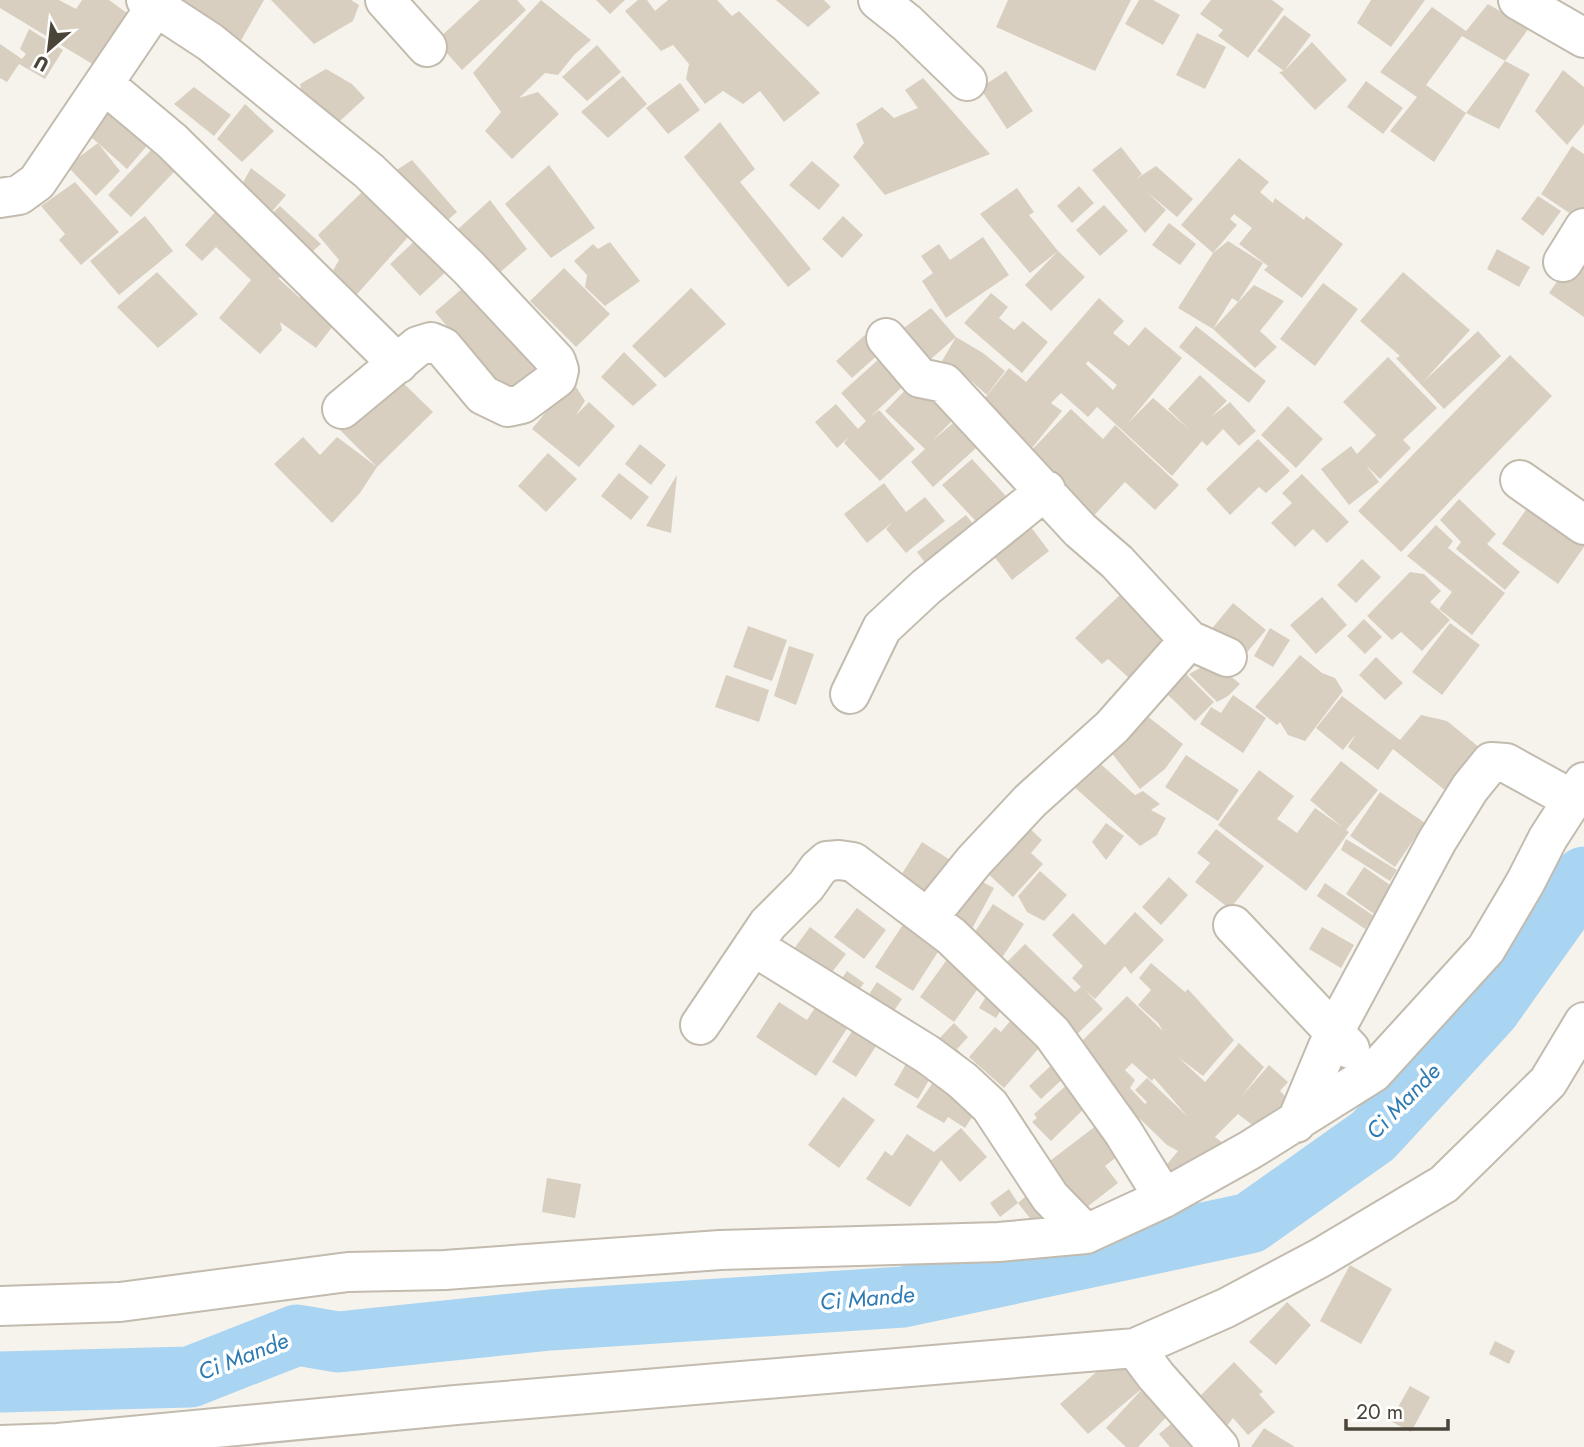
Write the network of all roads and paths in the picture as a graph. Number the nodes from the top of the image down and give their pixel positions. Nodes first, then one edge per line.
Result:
1 (385, 0) edge
2 (1518, 0) edge
3 (153, 2) edge
4 (904, 8) edge
5 (1584, 38) edge
6 (427, 47) dead end
7 (967, 81) dead end
8 (104, 84) junction
9 (0, 198) edge
10 (1584, 228) edge
11 (1563, 262) dead end
12 (886, 338) dead end
13 (398, 364) junction
14 (342, 409) dead end
15 (1520, 480) dead end
16 (1046, 491) junction
17 (1584, 524) edge
18 (1189, 640) junction
19 (1227, 657) dead end
20 (850, 694) dead end
21 (1578, 791) edge
22 (928, 918) junction
23 (1233, 925) dead end
24 (752, 946) junction
25 (1584, 1022) edge
26 (699, 1025) dead end
27 (1334, 1032) junction
28 (1373, 1073) junction
29 (1296, 1123) junction
30 (1164, 1198) junction
31 (1086, 1234) junction
32 (0, 1306) edge
33 (1135, 1348) junction
34 (0, 1445) edge
35 (1219, 1447) edge

1 - 6 street
2 - 5 street
3 - 8 street
3 - 13 street
4 - 7 street
8 - 9 street
8 - 13 street
10 - 11 street
12 - 16 street
13 - 14 street
15 - 17 street
16 - 18 street
16 - 20 street
18 - 19 street
18 - 22 street
21 - 27 street
21 - 28 street
22 - 24 street
22 - 30 street
23 - 27 street
24 - 26 street
24 - 31 street
25 - 33 street
27 - 28 street
27 - 29 street
28 - 29 street
29 - 30 street
30 - 31 street
31 - 32 street
33 - 34 street
33 - 35 street

